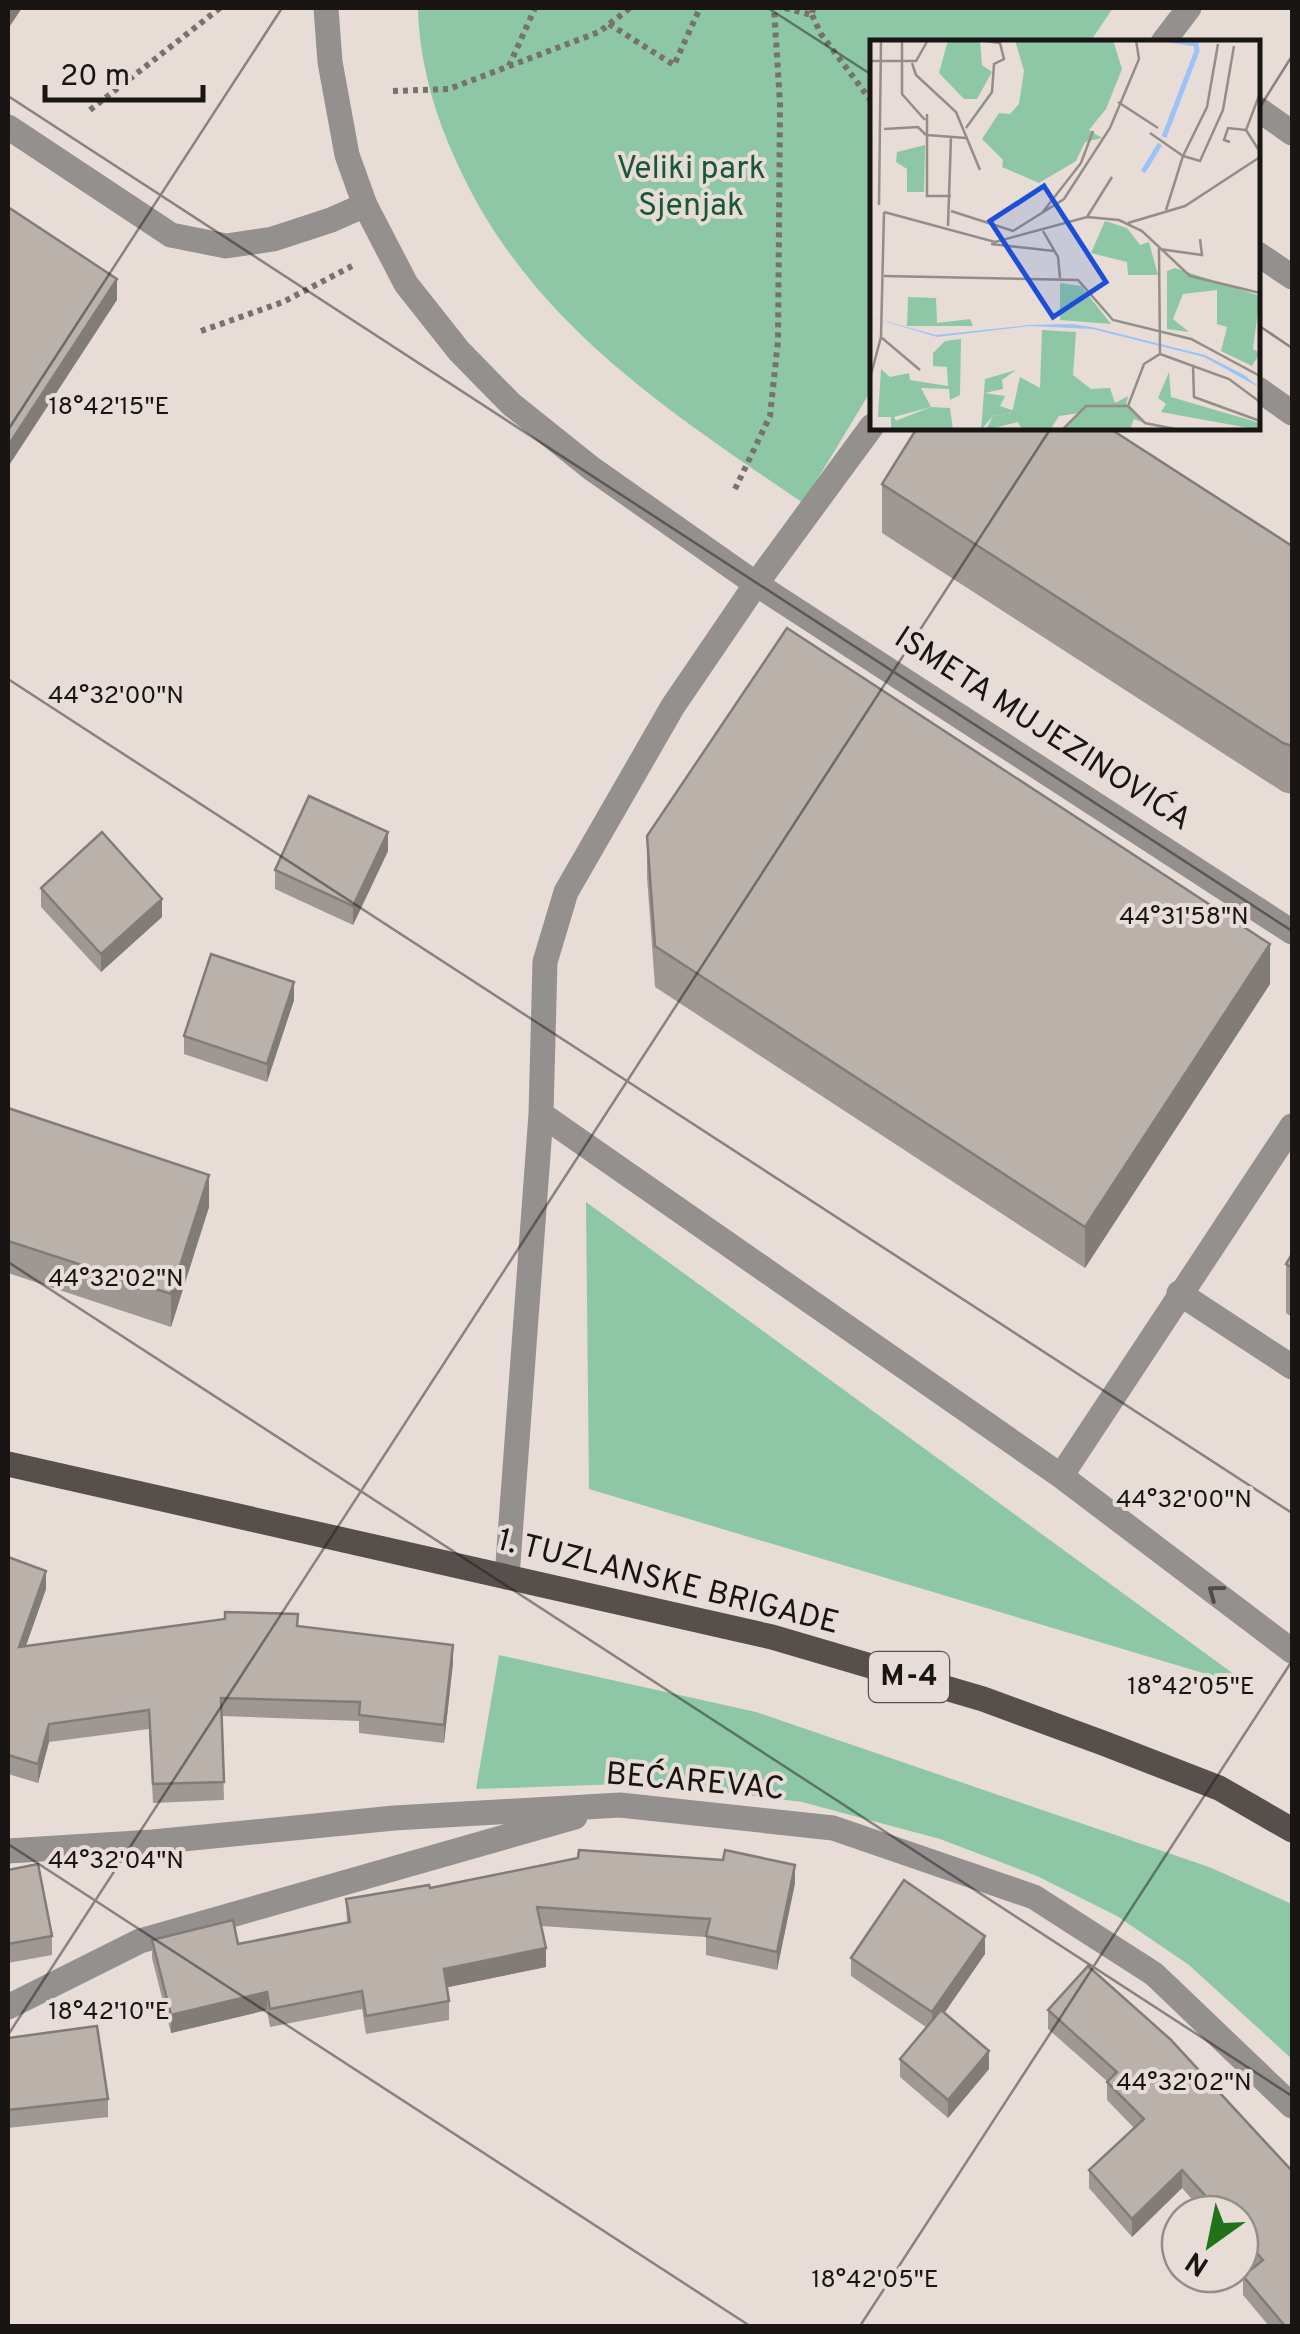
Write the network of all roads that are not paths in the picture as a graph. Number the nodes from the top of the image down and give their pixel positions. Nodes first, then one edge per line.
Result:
1 (326, 8) edge
2 (1189, 8) edge
3 (1165, 40) edge
4 (1260, 110) edge
5 (8, 128) edge
6 (1292, 133) edge
7 (365, 205) junction
8 (1260, 255) edge
9 (1292, 276) edge
10 (1260, 390) edge
11 (1292, 413) edge
12 (870, 429) edge
13 (756, 584) junction
14 (1292, 932) edge
15 (541, 1114) junction
16 (1292, 1126) edge
17 (1179, 1294) junction
18 (1292, 1367) edge
19 (8, 1464) edge
20 (1061, 1476) junction
21 (507, 1577) junction
22 (1292, 1651) edge
23 (620, 1804) junction
24 (1292, 1830) edge
25 (8, 1850) edge
26 (8, 2007) edge
27 (1292, 2106) edge

1 - 7 street, ISMETA MUJEZINOVIĆA
2 - 3 street
4 - 6 street
5 - 7 street
7 - 13 street, ISMETA MUJEZINOVIĆA
8 - 9 street
10 - 11 street
12 - 13 street
13 - 14 street, ISMETA MUJEZINOVIĆA
13 - 15 street
15 - 20 street
15 - 21 street
16 - 17 street
17 - 18 street
17 - 20 street
19 - 21 main road, 1. TUZLANSKE BRIGADE / M-4
22 -> 20 street
21 - 24 main road, 1. TUZLANSKE BRIGADE / M-4
23 - 25 street, BEĆAREVAC
23 - 26 street
23 - 27 street, BEĆAREVAC

